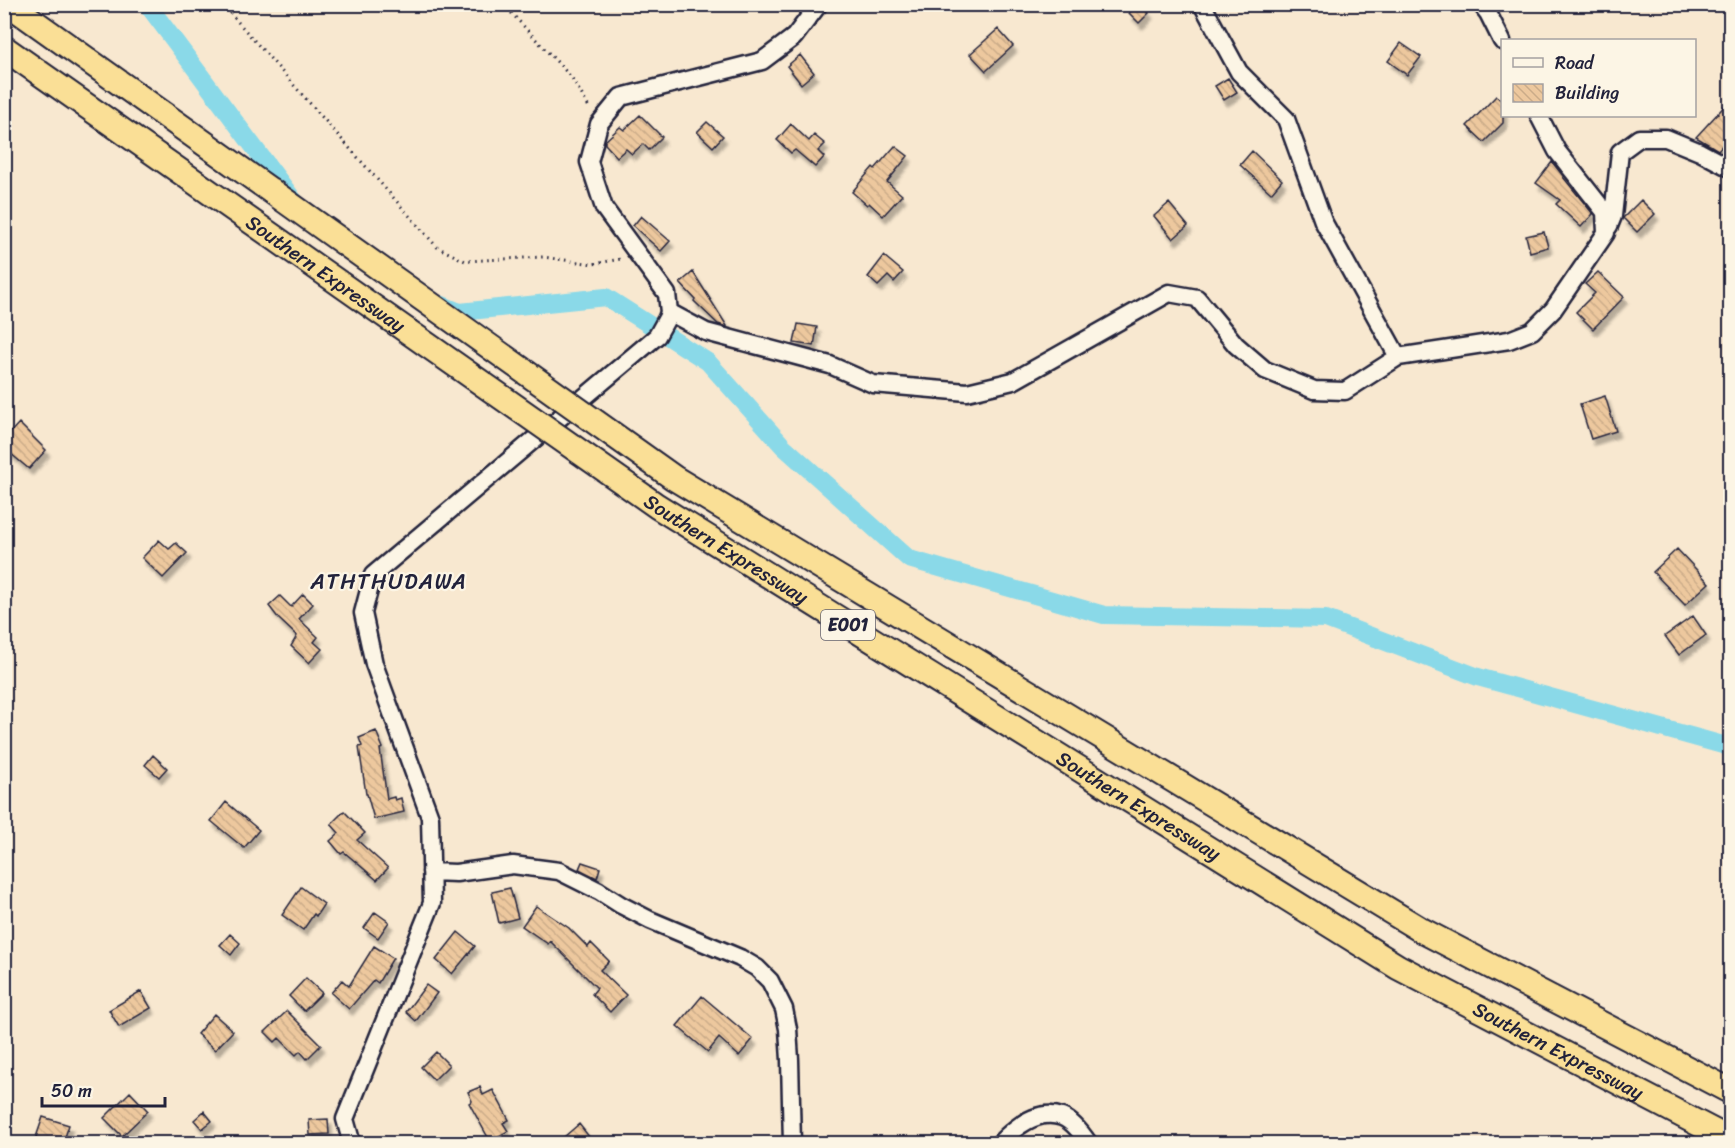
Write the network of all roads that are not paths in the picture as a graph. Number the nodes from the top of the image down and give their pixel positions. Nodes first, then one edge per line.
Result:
1 (9, 4) edge
2 (819, 4) edge
3 (1202, 4) edge
4 (1481, 4) edge
5 (1501, 39) edge
6 (4, 48) edge
7 (1540, 117) edge
8 (1731, 168) edge
9 (1606, 233) junction
10 (668, 315) junction
11 (1398, 357) junction
12 (431, 872) junction
13 (1731, 1091) edge
14 (1731, 1140) edge
15 (352, 1143) edge
16 (792, 1143) edge
17 (999, 1143) edge
18 (1089, 1143) edge

1 - 13 highway, Southern Expressway / E001, bridge
2 - 10 street
3 - 11 street
4 - 5 street
6 - 14 highway, Southern Expressway / E001, bridge
7 - 9 street
8 - 9 street
9 - 11 street
10 - 11 street
10 - 12 street
12 - 15 street
12 - 16 street
17 - 18 street

